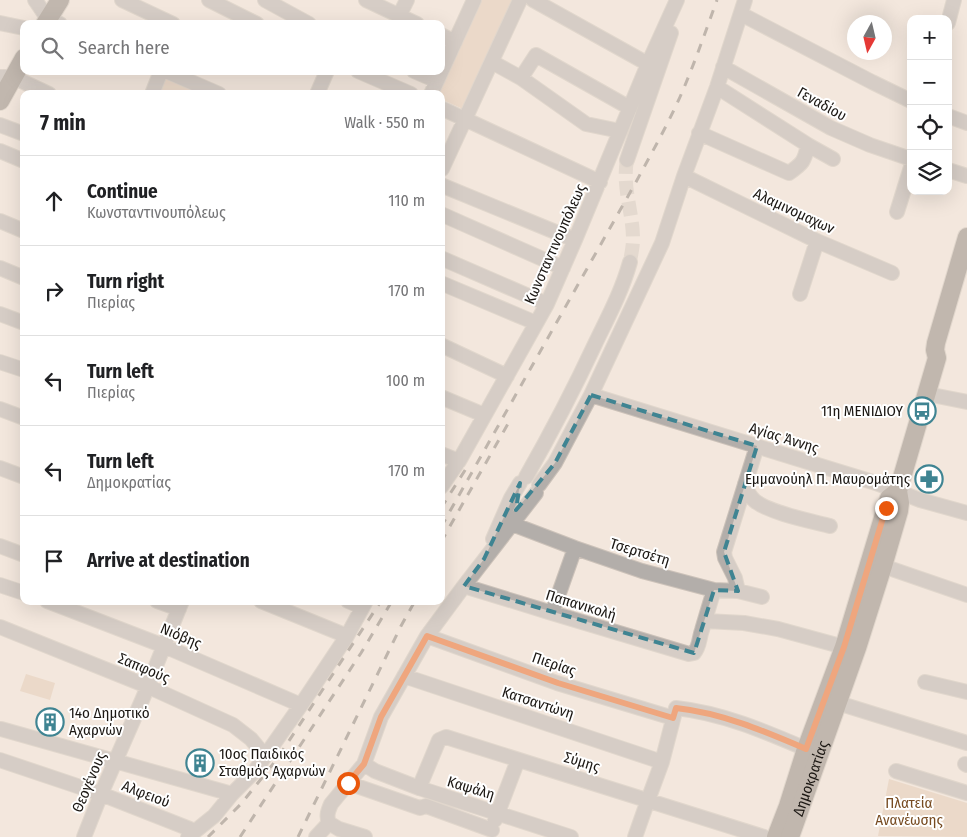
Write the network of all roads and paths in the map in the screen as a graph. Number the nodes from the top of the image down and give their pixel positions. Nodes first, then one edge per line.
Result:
1 (35, 0) edge
2 (60, 0) edge
3 (122, 0) edge
4 (209, 0) edge
5 (265, 0) edge
6 (366, 0) edge
7 (407, 0) edge
8 (474, 0) edge
9 (520, 0) edge
10 (533, 0) edge
11 (745, 0) edge
12 (956, 0) edge
13 (676, 1) edge
14 (225, 4) edge
15 (967, 4) edge
16 (741, 14) junction
17 (951, 15) edge
18 (399, 16) junction
19 (50, 20) edge
20 (52, 20) edge
21 (164, 20) edge
22 (251, 20) edge
23 (302, 20) edge
24 (408, 20) edge
25 (0, 23) edge
26 (20, 27) edge
27 (445, 37) edge
28 (455, 42) junction
29 (20, 62) edge
30 (492, 62) junction
31 (445, 63) edge
32 (648, 64) junction
33 (723, 67) junction
34 (159, 75) edge
35 (175, 75) edge
36 (325, 75) edge
37 (367, 75) edge
38 (419, 75) edge
39 (440, 75) edge
40 (6, 77) edge
41 (521, 78) junction
42 (434, 87) edge
43 (716, 87) junction
44 (39, 90) edge
45 (154, 90) edge
46 (211, 90) edge
47 (319, 90) edge
48 (402, 90) edge
49 (907, 98) edge
50 (0, 101) edge
51 (630, 108) junction
52 (445, 110) edge
53 (952, 117) edge
54 (465, 120) junction
55 (967, 123) edge
56 (0, 125) edge
57 (620, 131) junction
58 (20, 132) edge
59 (699, 133) junction
60 (808, 145) junction
61 (0, 151) edge
62 (907, 158) edge
63 (20, 159) edge
64 (832, 159) dead end
65 (627, 160) tunnel mouth
66 (445, 163) edge
67 (952, 171) edge
68 (684, 176) junction
69 (967, 176) edge
70 (907, 180) edge
71 (600, 182) junction
72 (445, 187) edge
73 (897, 212) dead end
74 (445, 216) edge
75 (0, 221) edge
76 (20, 229) edge
77 (967, 237) edge
78 (575, 240) junction
79 (817, 241) junction
80 (445, 260) edge
81 (630, 262) tunnel mouth
82 (0, 268) edge
83 (563, 268) junction
84 (892, 273) dead end
85 (20, 276) edge
86 (967, 278) edge
87 (445, 285) edge
88 (800, 294) dead end
89 (546, 304) junction
90 (0, 314) edge
91 (20, 322) edge
92 (536, 324) junction
93 (445, 347) edge
94 (937, 358) junction
95 (0, 362) edge
96 (20, 369) edge
97 (507, 376) junction
98 (927, 394) junction
99 (591, 395) junction
100 (445, 399) edge
101 (967, 402) edge
102 (0, 410) edge
103 (484, 416) junction
104 (20, 417) edge
105 (756, 446) junction
106 (445, 456) edge
107 (459, 461) junction
108 (0, 468) edge
109 (20, 476) edge
110 (523, 480) junction
111 (445, 481) edge
112 (745, 484) junction
113 (537, 489) junction
114 (898, 491) junction
115 (967, 513) edge
116 (512, 524) junction
117 (830, 526) dead end
118 (0, 546) edge
119 (575, 548) junction
120 (20, 554) edge
121 (484, 559) junction
122 (883, 566) junction
123 (0, 585) edge
124 (464, 586) junction
125 (714, 590) junction
126 (738, 591) junction
127 (20, 592) edge
128 (967, 595) edge
129 (762, 597) dead end
130 (57, 605) edge
131 (180, 605) edge
132 (271, 605) edge
133 (363, 605) edge
134 (552, 614) junction
135 (706, 621) junction
136 (0, 627) edge
137 (347, 636) junction
138 (427, 636) junction
139 (164, 646) junction
140 (844, 647) junction
141 (404, 676) junction
142 (925, 682) dead end
143 (147, 686) junction
144 (967, 692) edge
145 (838, 703) junction
146 (301, 705) junction
147 (674, 713) junction
148 (0, 729) edge
149 (967, 743) edge
150 (806, 749) junction
151 (265, 756) junction
152 (0, 760) edge
153 (116, 760) junction
154 (518, 760) junction
155 (662, 762) junction
156 (364, 764) junction
157 (896, 771) dead end
158 (348, 783) junction
159 (419, 788) junction
160 (967, 793) edge
161 (101, 794) junction
162 (232, 794) junction
163 (648, 800) junction
164 (498, 813) junction
165 (329, 823) junction
166 (490, 833) edge
167 (191, 834) edge
168 (84, 837) edge
169 (316, 837) edge
170 (364, 837) edge
171 (571, 837) edge
172 (635, 837) edge
173 (764, 837) edge
174 (776, 837) edge
175 (790, 837) edge

1 - 19 street
2 - 20 main road
3 - 21 street
4 - 14 street
5 - 23 street
6 - 18 street
7 - 18 street
8 - 28 street
9 - 30 street
10 - 32 street
11 - 16 street
12 - 15 street
12 - 17 street
13 - 32 street, Κωνσταντινουπόλεως
13 - 65 street
14 - 22 street
16 - 33 street
16 - 49 street
18 - 24 street
25 - 26 street
27 - 28 street
28 - 31 street
29 - 40 main road
30 - 41 street
30 - 54 street
32 - 51 street, Κωνσταντινουπόλεως
33 - 43 street
33 - 62 street, Γεναδίου
34 - 45 street
35 - 46 street
36 - 47 street
37 - 48 street
38 - 42 street
39 - 42 street
40 - 44 street
40 - 50 main road
41 - 51 street
41 - 57 street
43 - 59 street
43 - 60 street
51 - 57 street, Κωνσταντινουπόλεως
52 - 54 street
53 - 55 street
54 - 66 street
54 - 71 street
56 - 58 street
57 - 71 street, Κωνσταντινουπόλεως
59 - 60 street
59 - 68 street
60 - 64 street
61 - 63 street
67 - 69 street
68 - 79 street, Αλαμινομαχων
68 - 99 street
70 - 73 street
71 - 78 street, Κωνσταντινουπόλεως
72 - 78 street
74 - 83 street
75 - 76 street
77 - 94 main road, Δημοκρατίας
78 - 83 street, Κωνσταντινουπόλεως
79 - 84 street, Αλαμινομαχων
79 - 88 street
80 - 89 street
81 - 110 street
82 - 85 street
83 - 89 street, Κωνσταντινουπόλεως
86 - 94 main road, Δημοκρατίας
87 - 92 street
89 - 92 street, Κωνσταντινουπόλεως
90 - 91 street
92 - 97 street, Κωνσταντινουπόλεως
93 - 97 street
94 - 98 main road, Δημοκρατίας
95 - 96 street
97 - 103 street, Κωνσταντινουπόλεως
98 - 101 street
98 - 114 main road, Δημοκρατίας
99 - 105 street, Αγίας Άννης
99 - 113 street
100 - 103 street
102 - 104 street
103 - 107 street, Κωνσταντινουπόλεως
105 - 112 street
105 - 114 street, Αγίας Άννης
106 - 107 street
107 - 111 street, Κωνσταντινουπόλεως
108 - 109 street
110 - 113 street
110 - 121 street
112 - 117 street
112 - 126 street
113 - 116 street
114 - 115 street, Αγίας Άννης
114 - 122 main road, Δημοκρατίας
114 - 140 main road, Δημοκρατίας
116 - 119 street, Τσερτσέτη
116 - 121 street
118 - 120 street
119 - 125 street, Τσερτσέτη
119 - 134 street
121 - 124 street
122 - 128 street
122 - 145 main road, Δημοκρατίας
123 - 127 street
124 - 134 street, Παπανικολή
124 - 138 street
125 - 126 street, Τσερτσέτη
125 - 135 street
126 - 129 street, Τσερτσέτη
130 - 139 street, Νιόβης
131 - 139 street, Θεογένους
132 - 137 street
133 - 137 street
134 - 135 street, Παπανικολή
135 - 140 street
136 - 143 street, Σαπφούς
137 - 146 street
138 - 141 street
138 - 147 street, Πιερίας
139 - 143 street, Θεογένους
139 - 146 street, Νιόβης
140 - 150 main road, Δημοκρατίας
141 - 155 street, Κατσαντώνη
141 - 156 street
142 - 144 street
143 - 151 street, Σαπφούς
143 - 153 street, Θεογένους
145 - 149 street
145 - 175 main road, Δημοκρατίας
146 - 151 street
147 - 150 street, Πιερίας
147 - 155 street
148 - 153 street
150 - 174 main road, Δημοκρατίας
151 - 162 street
152 - 161 street, Αλφειού
153 - 161 street, Θεογένους
153 - 162 street
154 - 159 street, Σύμης
154 - 163 street, Σύμης
154 - 164 street
155 - 163 street
156 - 158 street
156 - 159 street, Καψάλη
157 - 160 street
158 - 165 street
158 - 166 street
159 - 164 street, Καψάλη
161 - 167 street, Αλφειού
161 - 168 street, Θεογένους
162 - 167 street
163 - 172 street
163 - 173 street, Σύμης
164 - 166 street
164 - 171 street, Καψάλη
165 - 169 street
165 - 170 street

